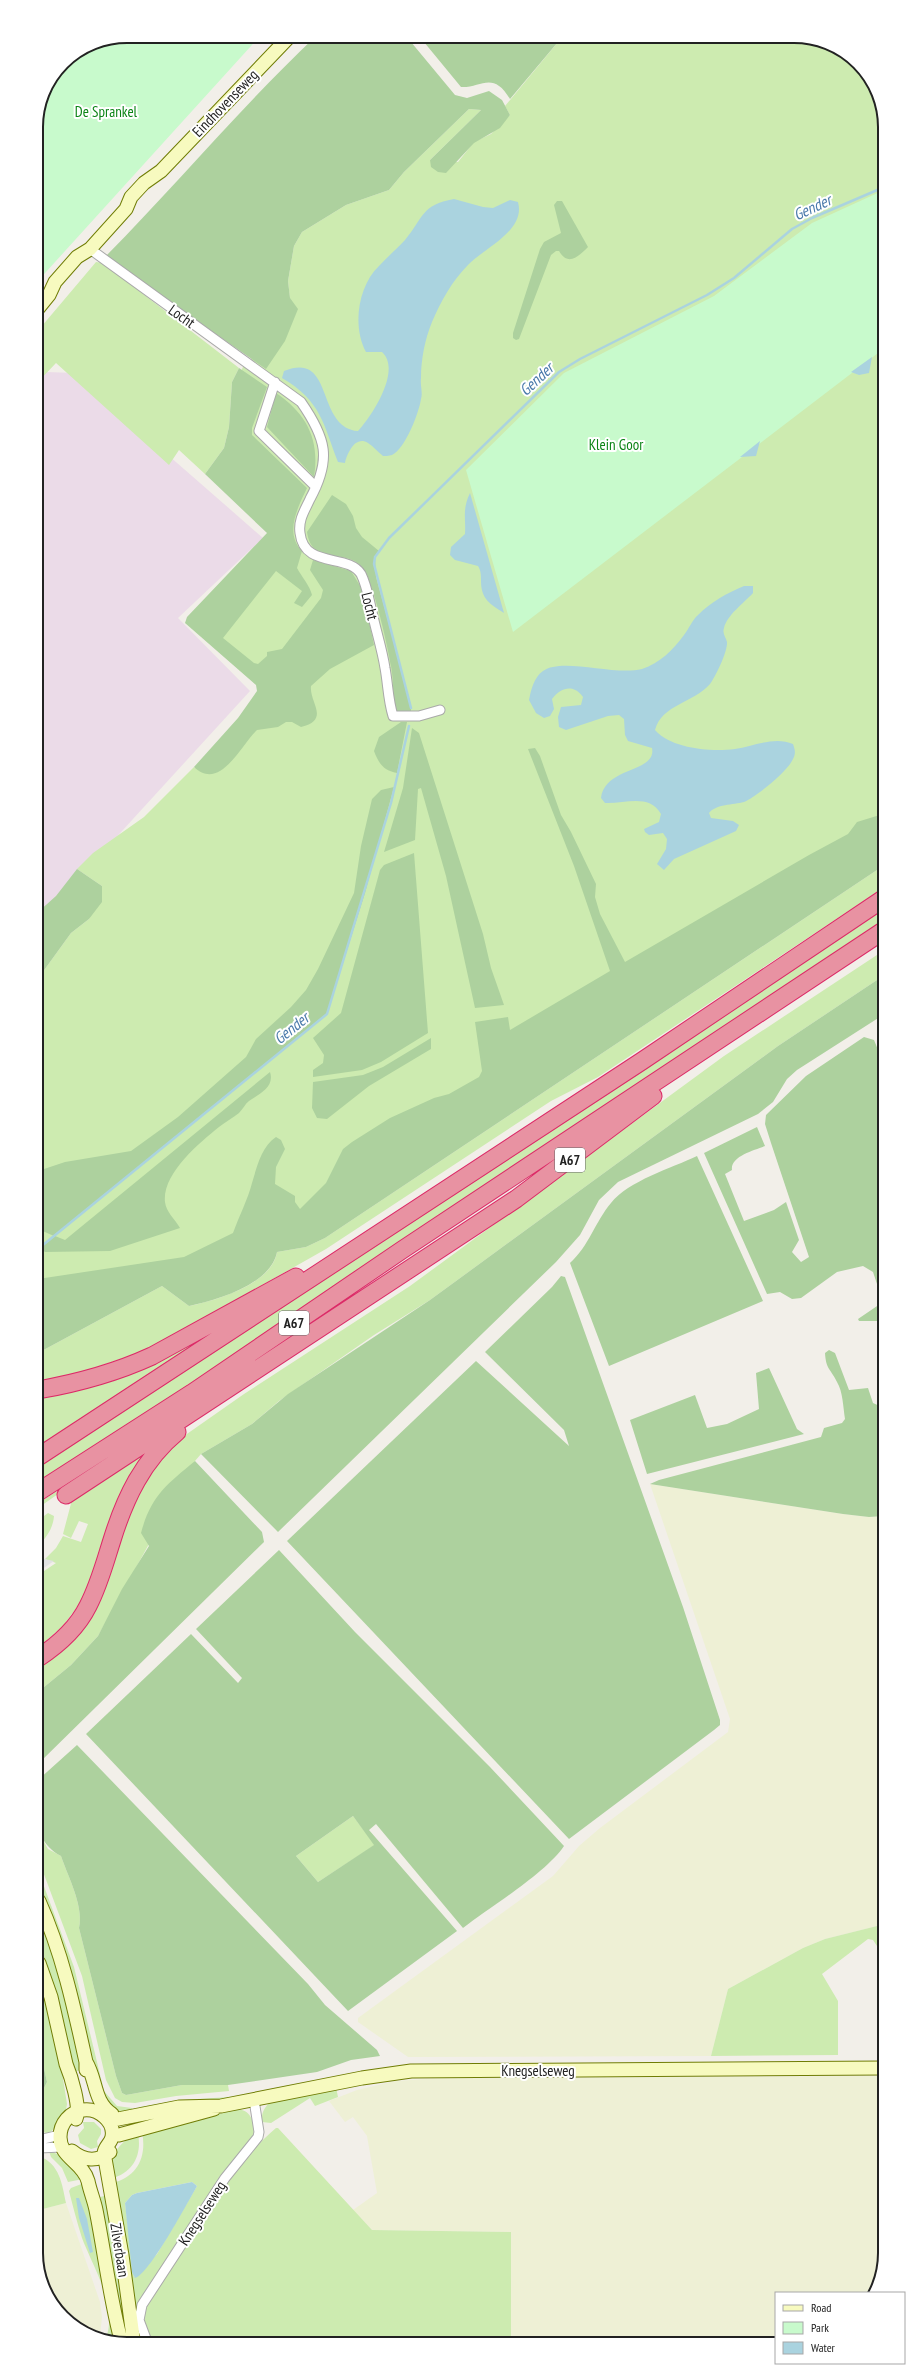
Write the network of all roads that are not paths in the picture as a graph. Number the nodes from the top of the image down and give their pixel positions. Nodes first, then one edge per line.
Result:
1 (283, 43) edge
2 (90, 249) junction
3 (43, 302) edge
4 (275, 382) junction
5 (316, 488) junction
6 (440, 710) dead end
7 (878, 902) edge
8 (878, 934) edge
9 (707, 1048) junction
10 (352, 1250) junction
11 (43, 1389) edge
12 (228, 1389) junction
13 (43, 1454) edge
14 (43, 1489) edge
15 (66, 1495) dead end
16 (43, 1654) edge
17 (43, 1912) edge
18 (43, 1974) edge
19 (878, 2068) edge
20 (254, 2100) junction
21 (221, 2106) junction
22 (99, 2109) junction
23 (74, 2113) junction
24 (112, 2120) junction
25 (119, 2135) junction
26 (43, 2140) edge
27 (64, 2143) junction
28 (43, 2147) edge
29 (105, 2156) junction
30 (83, 2162) junction
31 (120, 2337) edge
32 (133, 2337) edge
33 (144, 2337) edge

1 - 2 street, Eindhovenseweg
2 - 3 street
2 - 4 street, Locht
4 - 5 street, Locht
4 - 5 street
5 - 6 street, Locht
7 - 10 highway, A67
8 - 9 highway, A67
9 - 12 highway, A67
9 - 14 highway, A67
10 - 11 highway, A67
10 - 13 highway, A67
12 - 15 highway, A67
12 - 16 highway, A67
17 - 22 street
18 - 23 street
19 - 20 street, Knegselseweg
20 - 21 street, Knegselseweg
20 - 33 street, Knegselseweg
21 - 24 street, Knegselseweg
21 - 25 street, Knegselseweg
22 - 23 street
22 - 24 street
23 - 27 street
24 - 25 street
24 - 29 street
25 - 29 street
26 - 27 street
27 - 28 street
27 - 30 street
29 - 30 street
29 - 32 street, Zilverbaan
30 - 31 street, Zilverbaan

